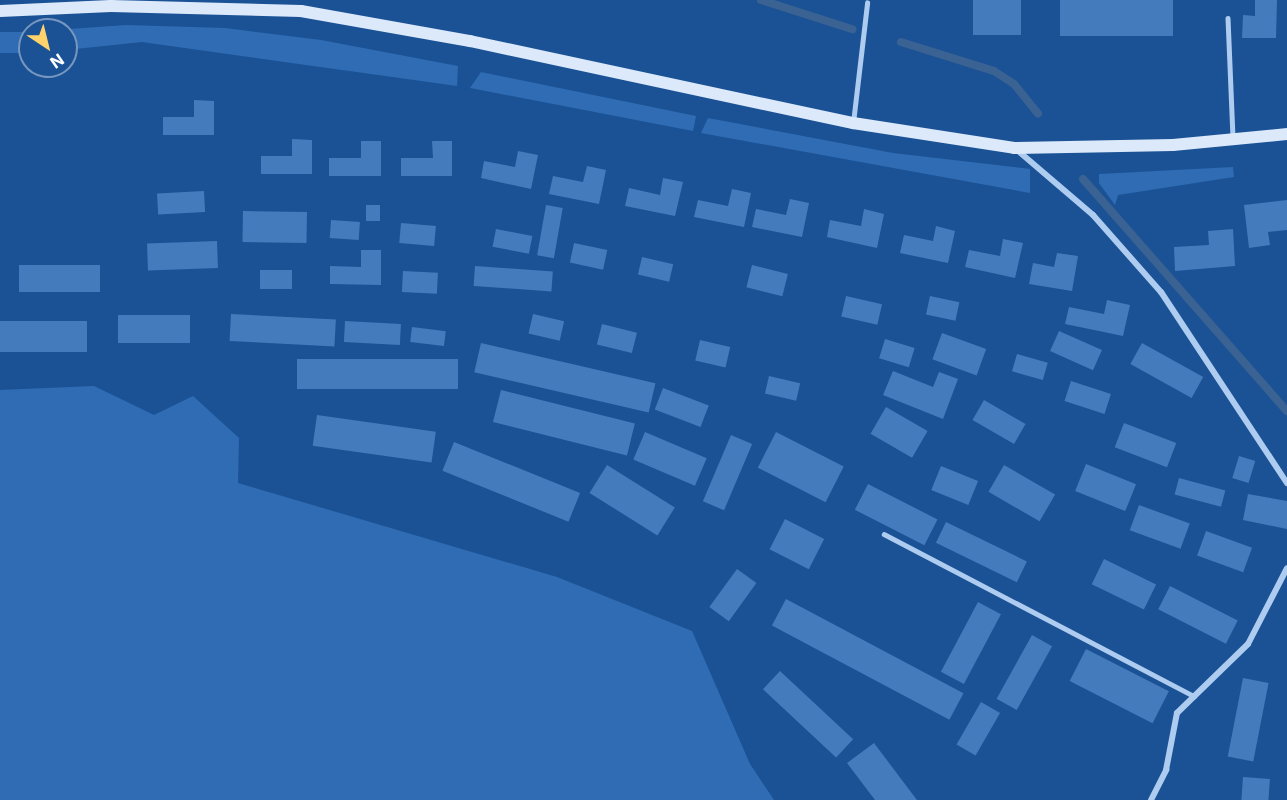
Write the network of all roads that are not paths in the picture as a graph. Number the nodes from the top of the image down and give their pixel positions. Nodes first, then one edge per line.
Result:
1 (867, 3) dead end
2 (0, 11) edge
3 (1228, 18) dead end
4 (853, 123) junction
5 (1287, 134) edge
6 (1234, 140) junction
7 (1014, 147) junction
8 (1287, 483) edge
9 (884, 534) dead end
10 (1287, 568) edge
11 (1194, 696) junction
12 (1151, 800) edge

1 - 4 lane
2 - 4 main road
3 - 6 lane
4 - 7 main road
5 - 6 main road
6 - 7 main road
7 - 8 street
9 - 11 lane
10 - 11 street
11 - 12 street

